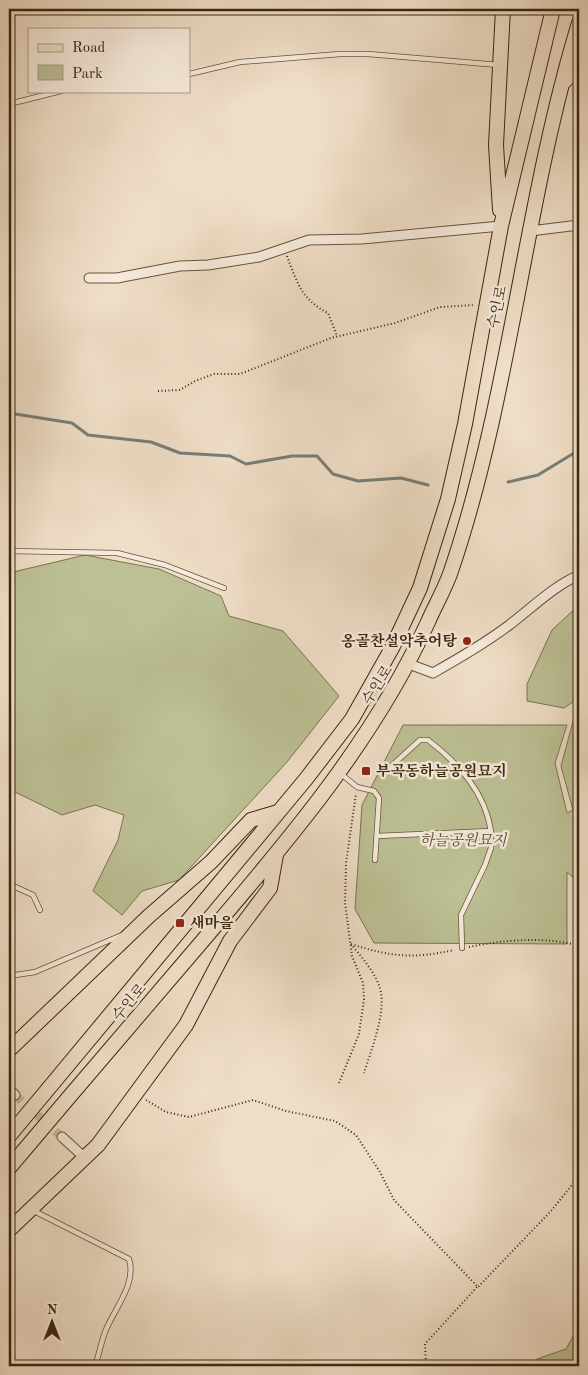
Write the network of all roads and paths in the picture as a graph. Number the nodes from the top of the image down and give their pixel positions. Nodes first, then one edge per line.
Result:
1 (503, 9) edge
2 (553, 9) edge
3 (579, 24) edge
4 (501, 65) junction
5 (579, 65) edge
6 (190, 74) edge
7 (561, 87) junction
8 (57, 92) edge
9 (9, 104) edge
10 (579, 225) edge
11 (501, 226) junction
12 (530, 231) junction
13 (285, 250) junction
14 (89, 278) dead end
15 (487, 304) junction
16 (337, 336) junction
17 (158, 392) dead end
18 (9, 551) edge
19 (579, 575) edge
20 (224, 588) dead end
21 (409, 664) junction
22 (387, 770) dead end
23 (339, 772) junction
24 (357, 787) junction
25 (279, 811) junction
26 (491, 831) junction
27 (377, 836) junction
28 (276, 855) junction
29 (375, 860) dead end
30 (9, 884) edge
31 (40, 910) dead end
32 (130, 934) junction
33 (351, 944) junction
34 (462, 948) dead end
35 (9, 976) edge
36 (9, 1050) edge
37 (364, 1073) dead end
38 (339, 1083) dead end
39 (136, 1094) junction
40 (9, 1136) edge
41 (62, 1137) tunnel mouth
42 (85, 1158) junction
43 (9, 1168) edge
44 (579, 1176) edge
45 (31, 1209) junction
46 (9, 1230) edge
47 (478, 1286) junction
48 (95, 1366) edge
49 (426, 1366) edge

1 - 4 main road
2 - 11 main road, 수인로
3 - 7 main road, 수인로
4 - 6 lane
4 - 11 main road
5 - 7 main road
7 - 12 main road, 수인로
8 - 9 lane
10 - 12 street
11 - 13 street
11 - 15 main road, 수인로
12 - 21 main road, 수인로
13 - 14 street
13 - 16 path
15 - 16 path
15 - 25 main road, 수인로
16 - 17 path
18 - 20 lane
19 - 21 street
21 - 23 main road, 수인로
22 - 26 lane
23 - 24 lane
23 - 28 main road, 수인로
24 - 27 lane
24 - 33 path
25 - 32 main road
25 - 40 main road, 수인로
26 - 27 lane
26 - 34 lane
27 - 29 lane
28 - 39 main road
28 - 43 main road, 수인로
30 - 31 lane
32 - 35 lane
32 - 36 main road
33 - 37 path
33 - 38 path
39 - 42 main road
39 - 47 path
41 - 42 street
42 - 45 main road
44 - 47 path
45 - 46 main road
45 - 48 lane
47 - 49 path

